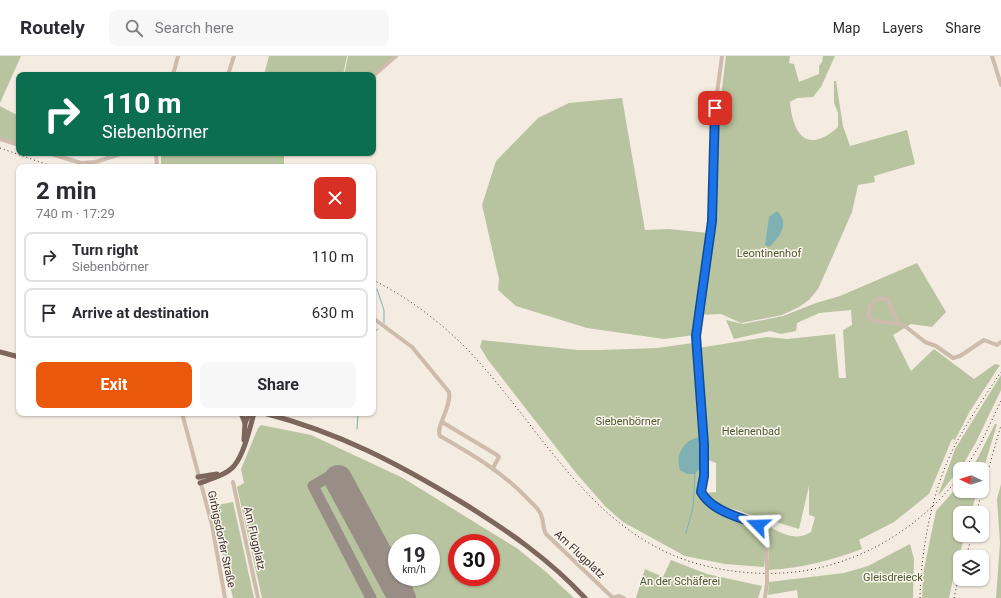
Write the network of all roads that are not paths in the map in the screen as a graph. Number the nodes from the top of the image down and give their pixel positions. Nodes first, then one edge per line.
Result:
1 (178, 56) edge
2 (234, 56) edge
3 (396, 56) edge
4 (722, 56) edge
5 (992, 56) edge
6 (174, 72) edge
7 (229, 72) edge
8 (376, 73) edge
9 (1001, 84) edge
10 (0, 139) edge
11 (16, 144) edge
12 (58, 156) edge
13 (114, 156) edge
14 (376, 320) edge
15 (899, 324) junction
16 (1001, 342) edge
17 (0, 352) edge
18 (16, 356) edge
19 (183, 416) edge
20 (242, 416) edge
21 (248, 416) edge
22 (253, 416) edge
23 (276, 416) edge
24 (442, 422) junction
25 (245, 423) junction
26 (243, 447) junction
27 (494, 468) junction
28 (220, 474) junction
29 (198, 477) junction
30 (233, 482) dead end
31 (200, 483) junction
32 (225, 598) edge
33 (258, 598) edge
34 (586, 598) edge
35 (613, 598) edge
36 (624, 598) edge
37 (765, 598) edge

1 - 6 street
2 - 7 street
3 - 8 street
4 - 37 street, bridge
5 - 9 street
10 - 11 street
12 - 13 street
14 - 24 street, Am Flugplatz
15 - 15 street
15 - 16 street
17 - 18 main road
19 - 29 street, Girbigsdorfer Straße
20 - 25 main road
21 - 25 main road
22 - 26 main road
23 - 34 main road
24 - 27 street, Am Flugplatz
24 - 27 street
25 - 26 main road
26 - 28 main road
27 - 35 street, Am Flugplatz
28 - 29 main road
28 - 31 main road
29 - 31 street, Girbigsdorfer Straße
30 - 33 street, Am Flugplatz
31 - 32 street, Girbigsdorfer Straße
35 - 36 street, Am Flugplatz

